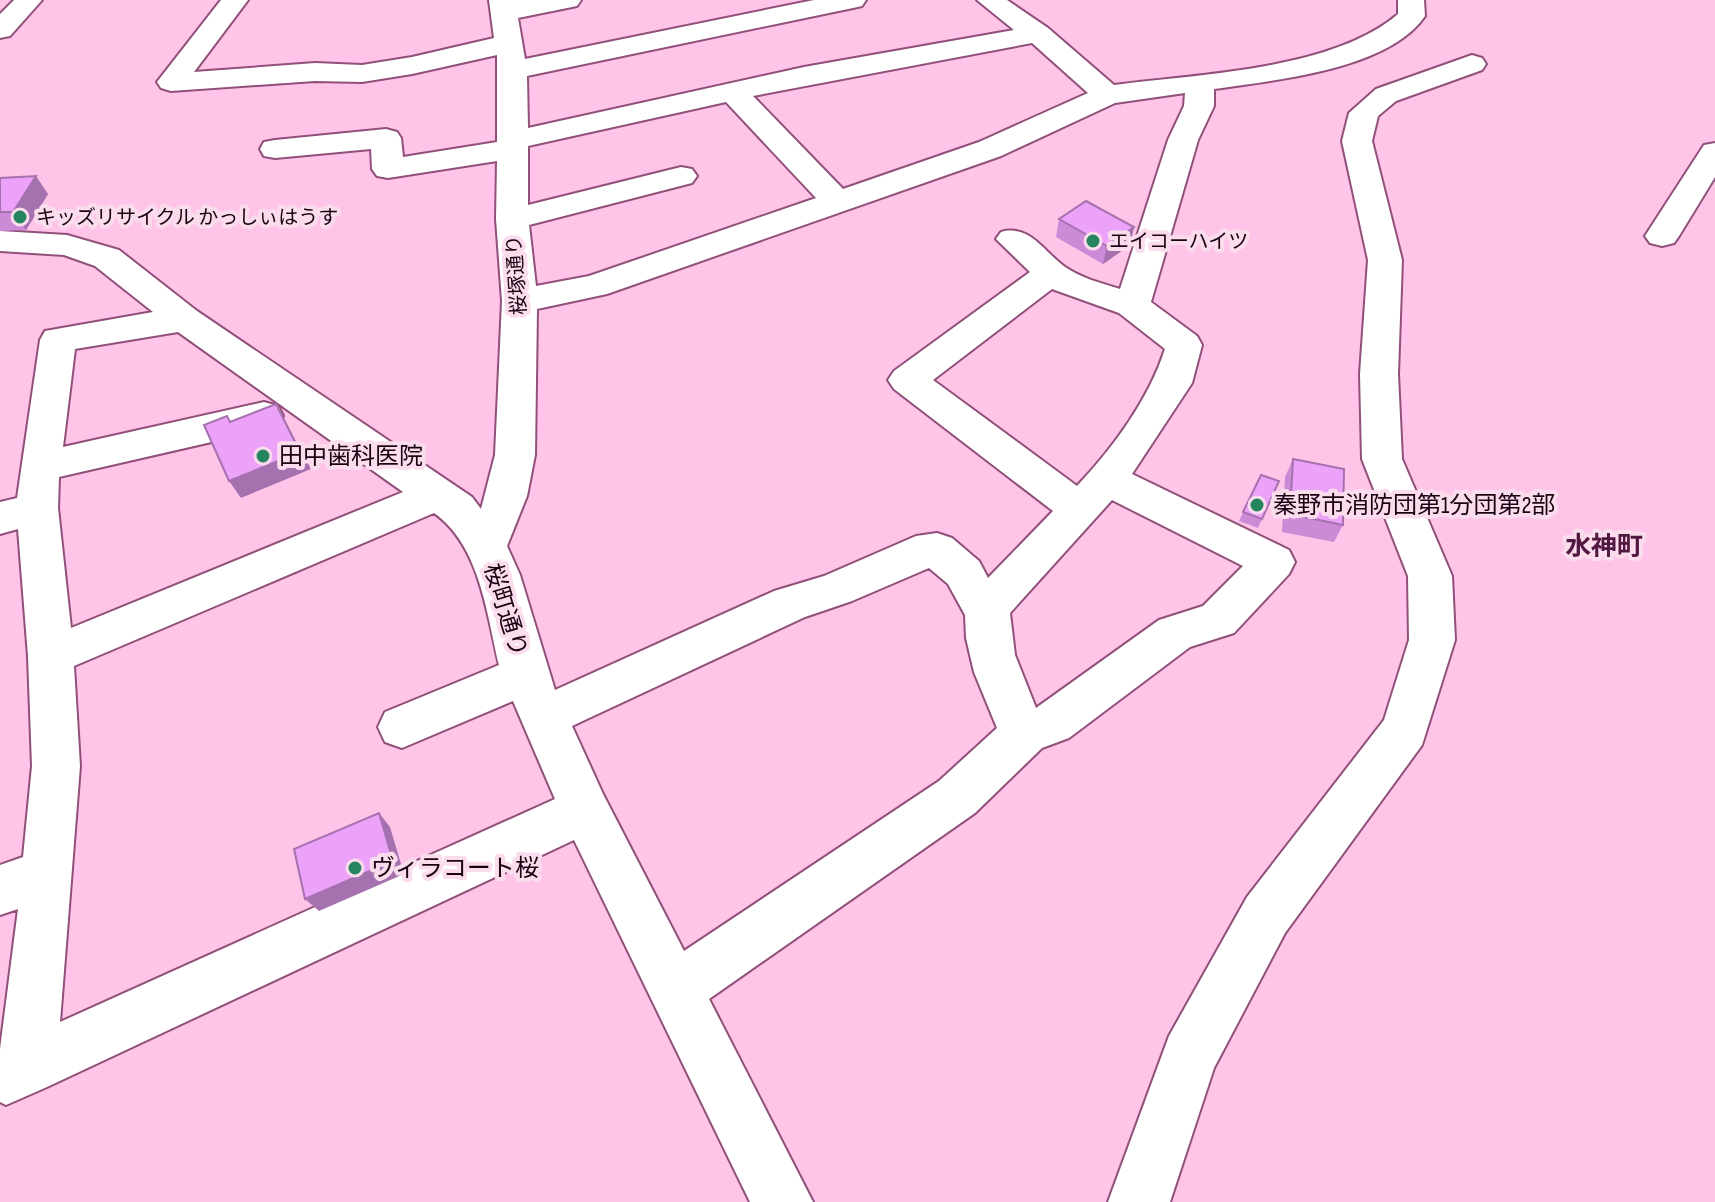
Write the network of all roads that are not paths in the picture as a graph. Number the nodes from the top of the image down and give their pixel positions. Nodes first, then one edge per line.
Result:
1 (29, 0) edge
2 (235, 0) edge
3 (568, 0) edge
4 (853, 0) edge
5 (990, 0) edge
6 (1411, 0) edge
7 (757, 15) edge
8 (0, 30) edge
9 (508, 31) edge
10 (1038, 34) junction
11 (1472, 64) dead end
12 (803, 74) junction
13 (1200, 83) junction
14 (732, 91) junction
15 (1108, 95) junction
16 (514, 144) junction
17 (275, 149) dead end
18 (1715, 152) edge
19 (836, 201) junction
20 (701, 202) dead end
21 (512, 219) junction
22 (1662, 236) dead end
23 (1013, 239) dead end
24 (0, 241) edge
25 (1053, 275) junction
26 (520, 301) junction
27 (1132, 305) junction
28 (184, 319) junction
29 (306, 406) junction
30 (437, 495) junction
31 (1093, 495) junction
32 (25, 498) edge
33 (486, 546) junction
34 (988, 607) junction
35 (51, 656) junction
36 (530, 700) junction
37 (402, 727) dead end
38 (1025, 733) junction
39 (585, 810) junction
40 (24, 882) edge
41 (674, 990) junction
42 (13, 1073) edge
43 (782, 1202) edge
44 (1139, 1202) edge

1 - 8 street
2 - 9 street
3 - 9 street
4 - 7 street
5 - 10 street
6 - 13 street
7 - 9 street
7 - 12 street
9 - 16 street, 桜塚通り
10 - 12 street
10 - 15 street
11 - 44 street
12 - 14 street
13 - 15 street
13 - 27 street
14 - 16 street
14 - 19 street
15 - 19 street
16 - 17 street
16 - 21 street, 桜塚通り
18 - 22 street
19 - 26 street
20 - 21 street
21 - 26 street, 桜塚通り
23 - 25 street
24 - 28 street, 桜町通り
25 - 27 street
25 - 31 street
26 - 33 street, 桜塚通り
27 - 31 street
28 - 29 street, 桜町通り
28 - 32 street
29 - 30 street, 桜町通り
29 - 32 street
30 - 33 street, 桜町通り
30 - 35 street
31 - 34 street
31 - 38 street
32 - 35 street
33 - 36 street, 桜町通り
34 - 36 street
34 - 38 street
35 - 40 street
36 - 37 street
36 - 39 street, 桜町通り
38 - 41 street
39 - 41 street, 桜町通り
39 - 42 street
40 - 42 street
41 - 43 street, 桜町通り

